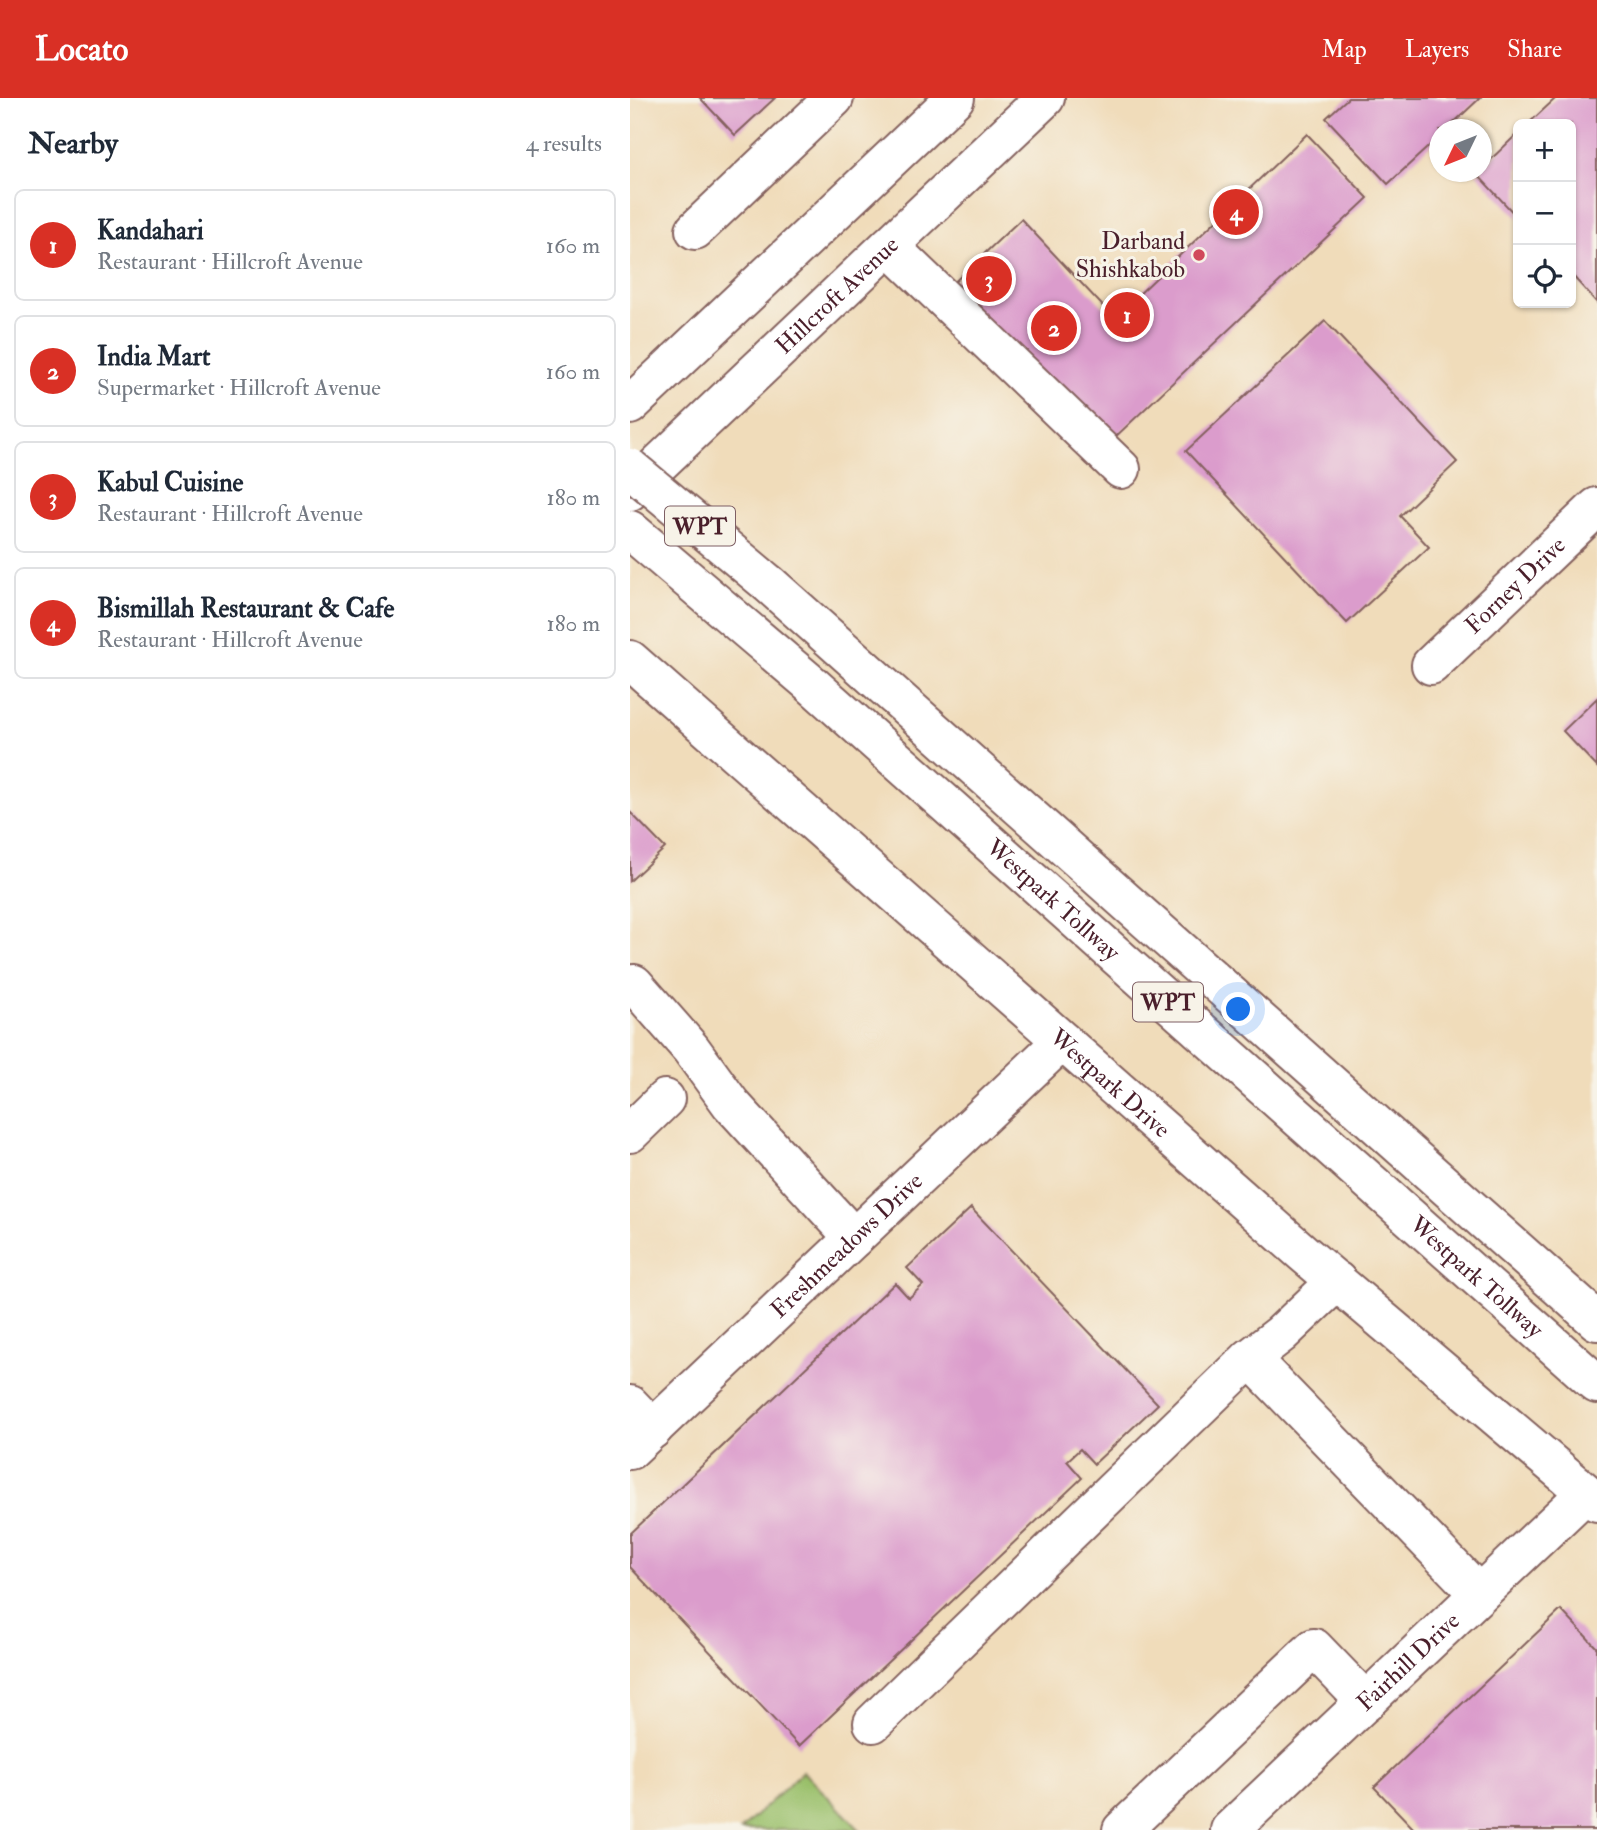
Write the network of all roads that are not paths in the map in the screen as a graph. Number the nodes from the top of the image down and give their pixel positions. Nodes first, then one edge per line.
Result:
1 (834, 98) edge
2 (955, 98) edge
3 (1045, 98) edge
4 (695, 230) dead end
5 (889, 246) junction
6 (630, 405) edge
7 (630, 468) edge
8 (1121, 469) dead end
9 (630, 491) edge
10 (1597, 507) edge
11 (630, 530) edge
12 (630, 660) edge
13 (1431, 665) dead end
14 (634, 984) dead end
15 (1062, 1041) junction
16 (664, 1099) dead end
17 (630, 1133) edge
18 (854, 1238) junction
19 (1336, 1281) junction
20 (1597, 1321) edge
21 (1250, 1358) junction
22 (1597, 1384) edge
23 (638, 1428) edge
24 (1592, 1497) edge
25 (1479, 1594) junction
26 (1366, 1702) junction
27 (873, 1723) dead end
28 (1122, 1830) edge
29 (1230, 1830) edge

1 - 4 main road
2 - 6 main road
3 - 5 main road, Hillcroft Avenue
5 - 8 main road
5 - 9 main road, Hillcroft Avenue
7 - 20 main road, Westpark Tollway / WPT, bridge
10 - 13 main road, Forney Drive
11 - 22 main road, Westpark Tollway / WPT
12 - 15 main road, Westpark Drive
14 - 18 main road
15 - 18 main road, Freshmeadows Drive
15 - 19 main road, Westpark Drive
16 - 17 main road
18 - 23 main road, Freshmeadows Drive
19 - 21 main road
19 - 24 main road, Westpark Drive
21 - 25 main road
21 - 27 main road
24 - 25 main road, Fairhill Drive
25 - 26 main road, Fairhill Drive
26 - 28 main road
26 - 29 main road, Fairhill Drive

